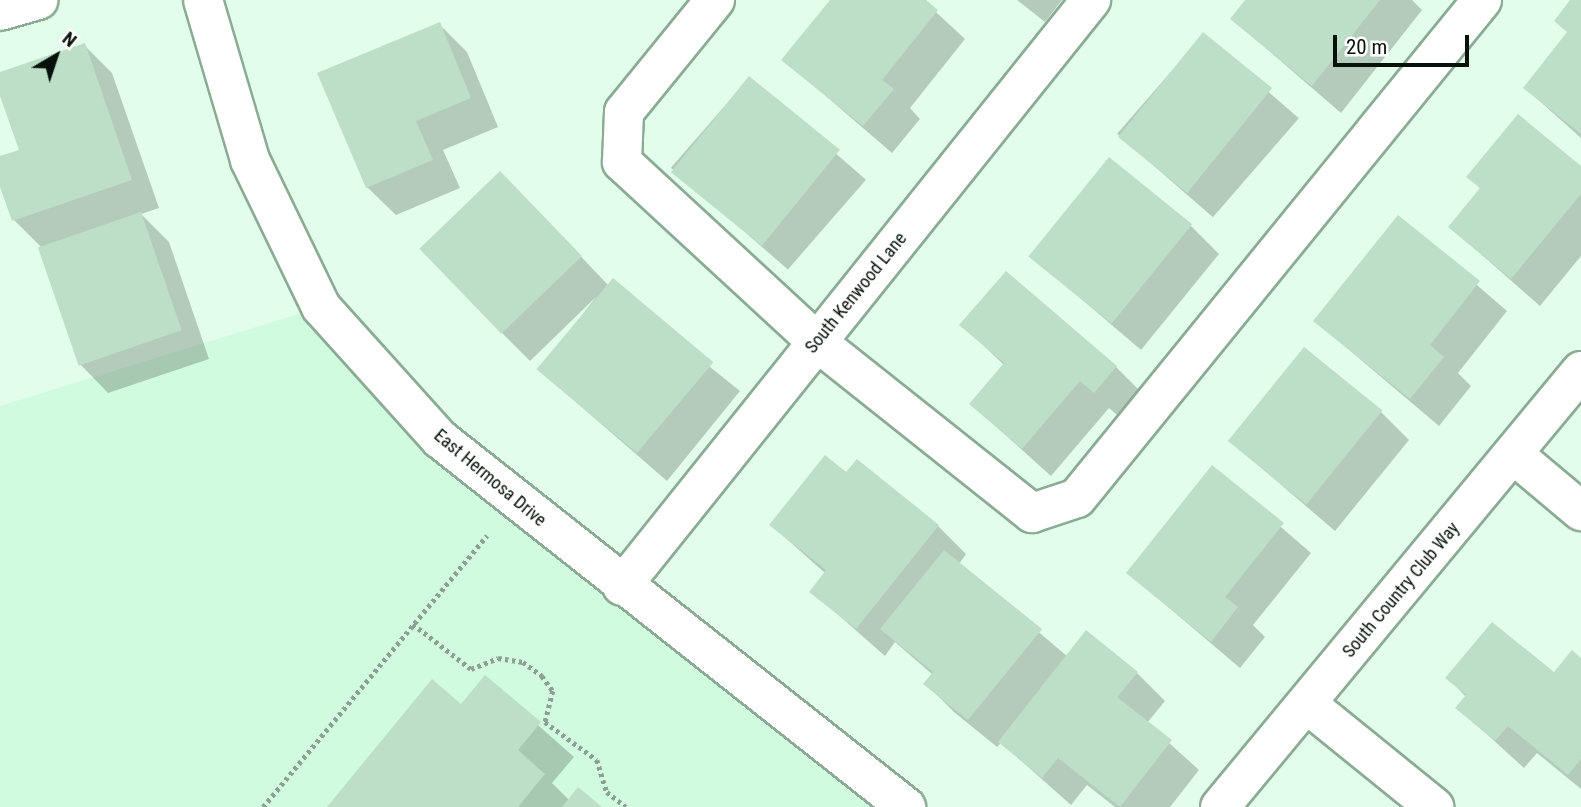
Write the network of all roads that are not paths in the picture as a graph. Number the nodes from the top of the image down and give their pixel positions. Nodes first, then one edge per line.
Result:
1 (38, 0) edge
2 (203, 0) edge
3 (715, 0) edge
4 (1091, 0) edge
5 (1482, 0) edge
6 (0, 11) edge
7 (817, 342) junction
8 (1581, 371) edge
9 (1513, 454) junction
10 (1581, 511) edge
11 (622, 586) junction
12 (1307, 704) junction
13 (906, 807) edge
14 (1220, 807) edge
15 (1434, 807) edge

1 - 6 street
2 - 11 street, East Hermosa Drive
3 - 7 street
4 - 7 street, South Kenwood Lane
5 - 7 street
7 - 11 street, South Kenwood Lane
8 - 9 street, South Country Club Way
9 - 10 street
9 - 12 street, South Country Club Way
11 - 13 street, East Hermosa Drive
12 - 14 street, South Country Club Way
12 - 15 street

